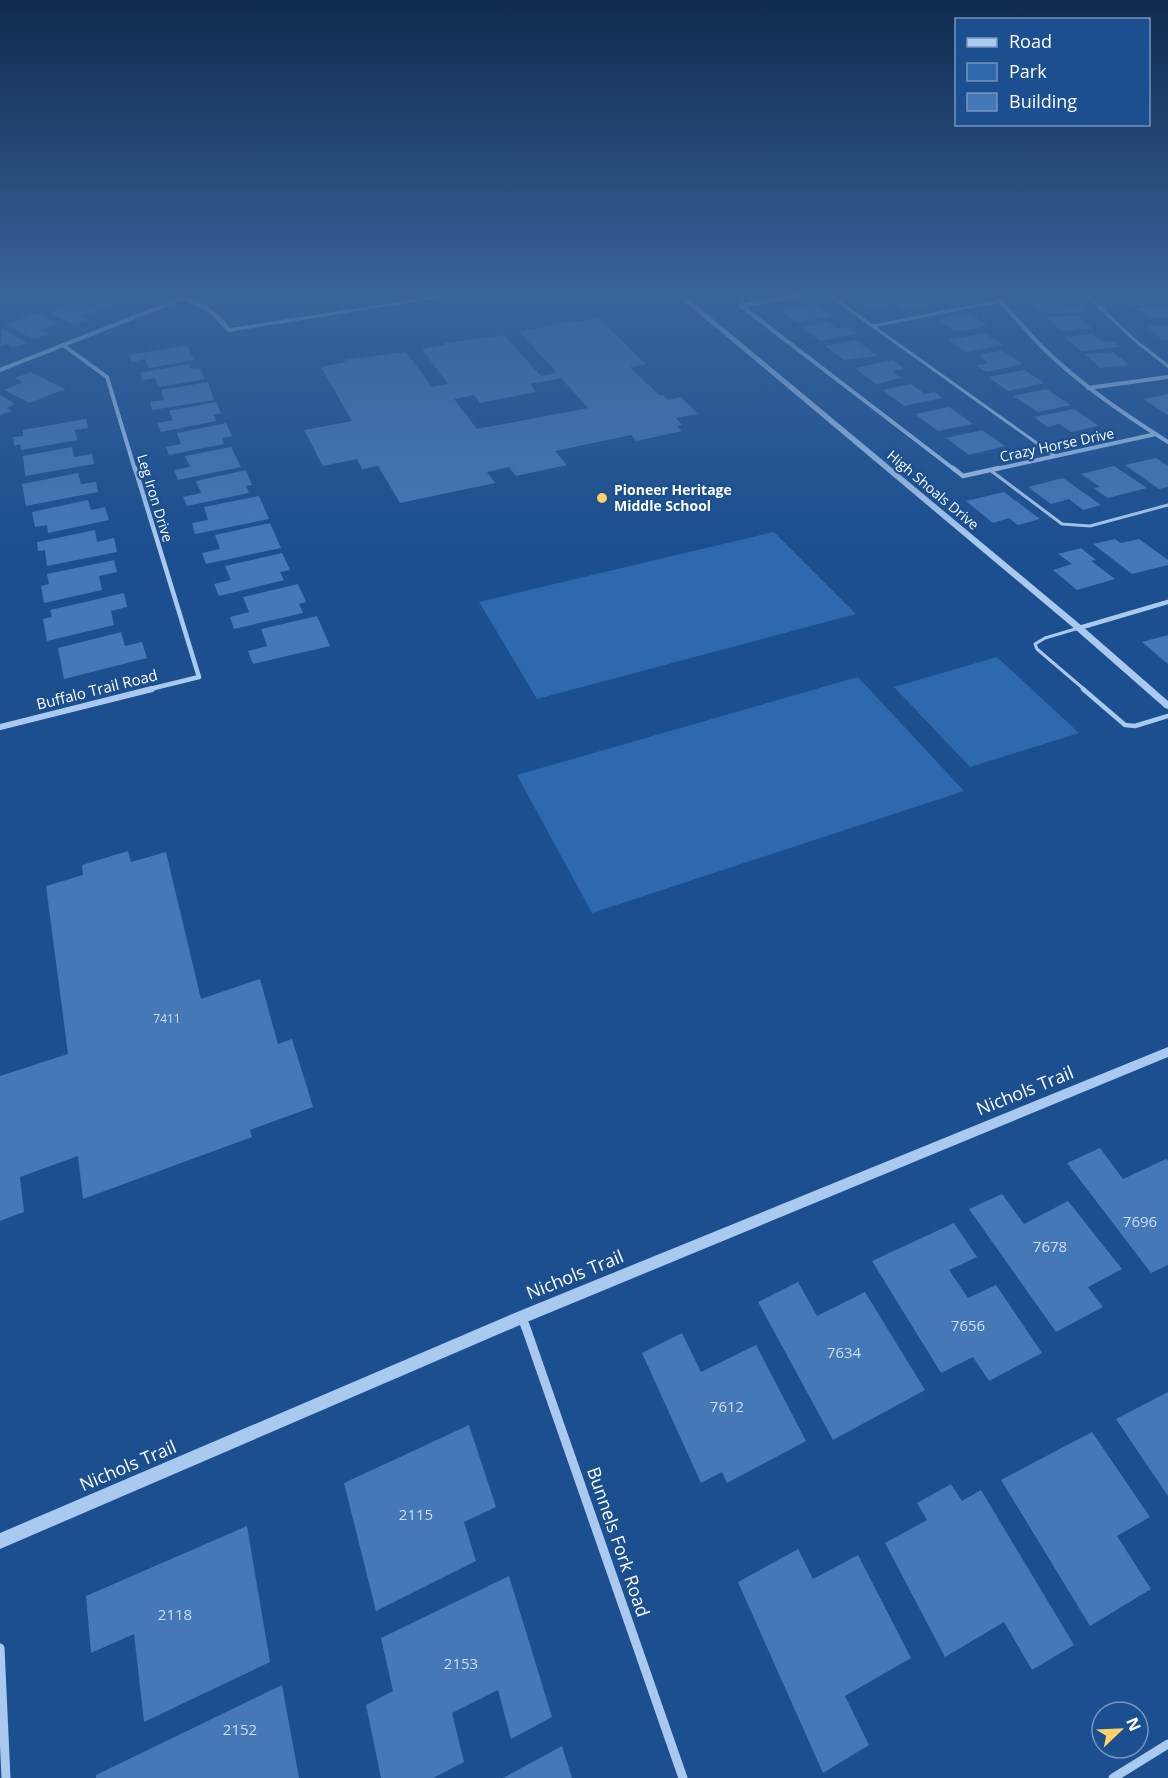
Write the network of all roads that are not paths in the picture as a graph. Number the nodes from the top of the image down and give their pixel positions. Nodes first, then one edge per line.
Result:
1 (107, 378) edge
2 (779, 378) edge
3 (835, 378) edge
4 (946, 378) edge
5 (1077, 378) edge
6 (1161, 378) edge
7 (1088, 388) junction
8 (1156, 434) junction
9 (1168, 442) edge
10 (1055, 456) junction
11 (990, 470) junction
12 (1168, 505) edge
13 (1167, 603) edge
14 (1079, 628) junction
15 (200, 678) joint
16 (1168, 705) edge
17 (1168, 716) edge
18 (0, 727) edge
19 (1168, 1052) edge
20 (522, 1317) junction
21 (0, 1541) edge
22 (0, 1648) edge
23 (1168, 1744) edge
24 (6, 1778) edge
25 (682, 1778) edge
26 (1113, 1778) edge

1 - 15 street, Leg Iron Drive
2 - 14 street, High Shoals Drive
3 - 11 street, Crazy Horse Drive
4 - 10 lane
5 - 7 street
6 - 7 street
7 - 8 street
8 - 9 street
8 - 10 street, Crazy Horse Drive
10 - 11 street, Crazy Horse Drive
11 - 12 lane
13 - 14 street
14 - 16 street, High Shoals Drive
14 - 17 lane
15 - 18 street, Buffalo Trail Road
19 - 20 street, Nichols Trail
20 - 21 street, Nichols Trail
20 - 25 street, Bunnels Fork Road
22 - 24 street
23 - 26 street

